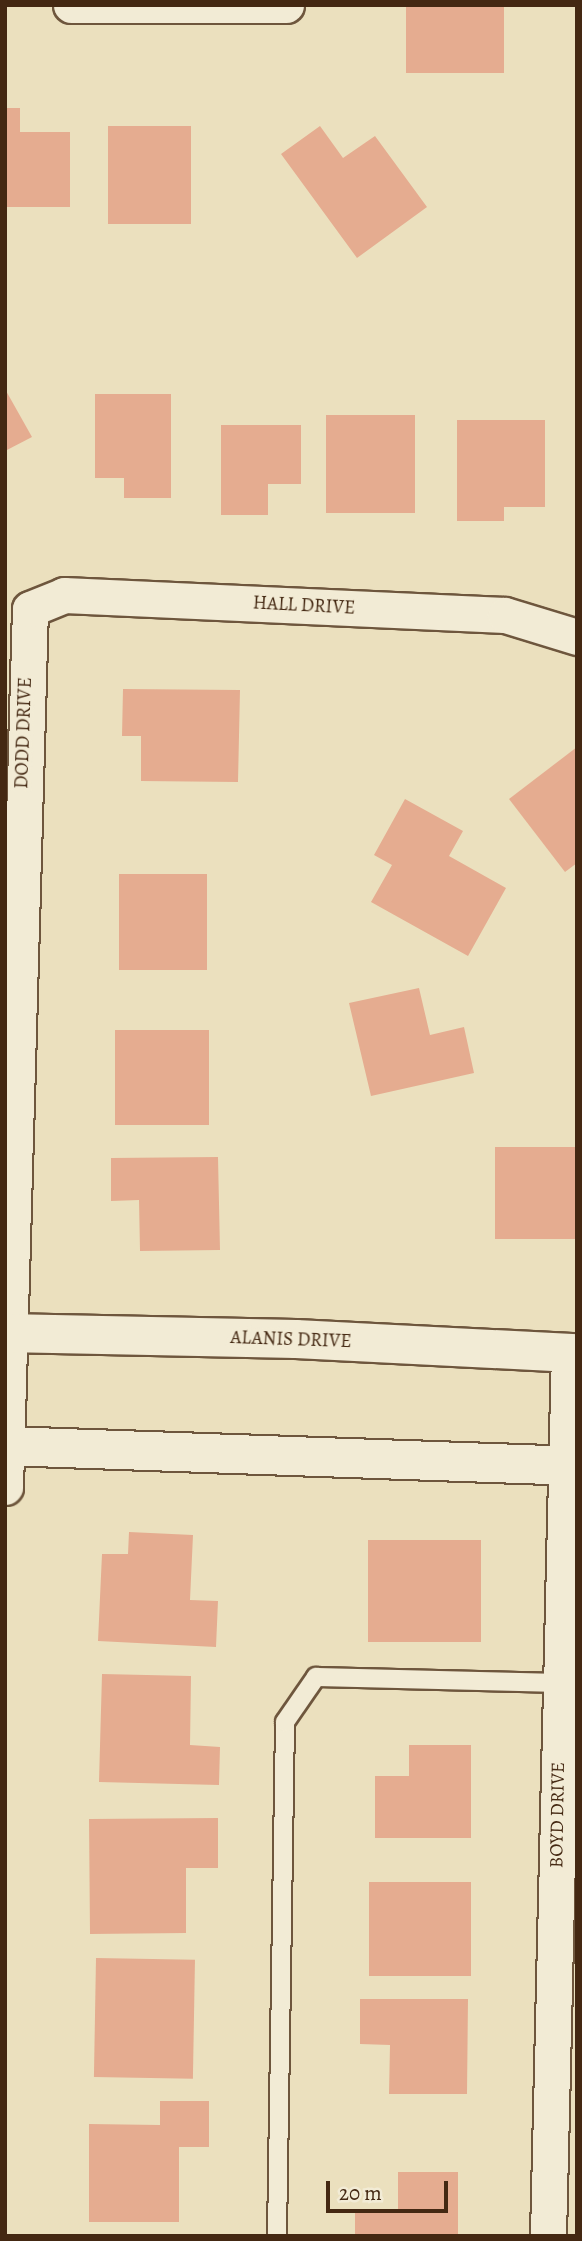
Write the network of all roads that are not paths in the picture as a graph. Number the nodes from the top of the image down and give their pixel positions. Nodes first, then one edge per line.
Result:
1 (71, 5) edge
2 (286, 7) edge
3 (30, 609) joint
4 (577, 637) edge
5 (6, 1333) edge
6 (573, 1353) edge
7 (6, 1446) edge
8 (572, 1466) edge
9 (5, 1486) edge
10 (561, 1683) junction
11 (277, 2236) edge
12 (548, 2236) edge

1 - 2 street
3 - 4 street, HALL DRIVE
3 - 5 street, DODD DRIVE
5 - 6 main road, ALANIS DRIVE
5 - 7 street, DODD DRIVE
6 - 8 street, BOYD DRIVE
7 - 8 main road
7 - 9 street, DODD DRIVE
8 - 10 street, BOYD DRIVE
10 - 11 lane
10 - 12 street, BOYD DRIVE

